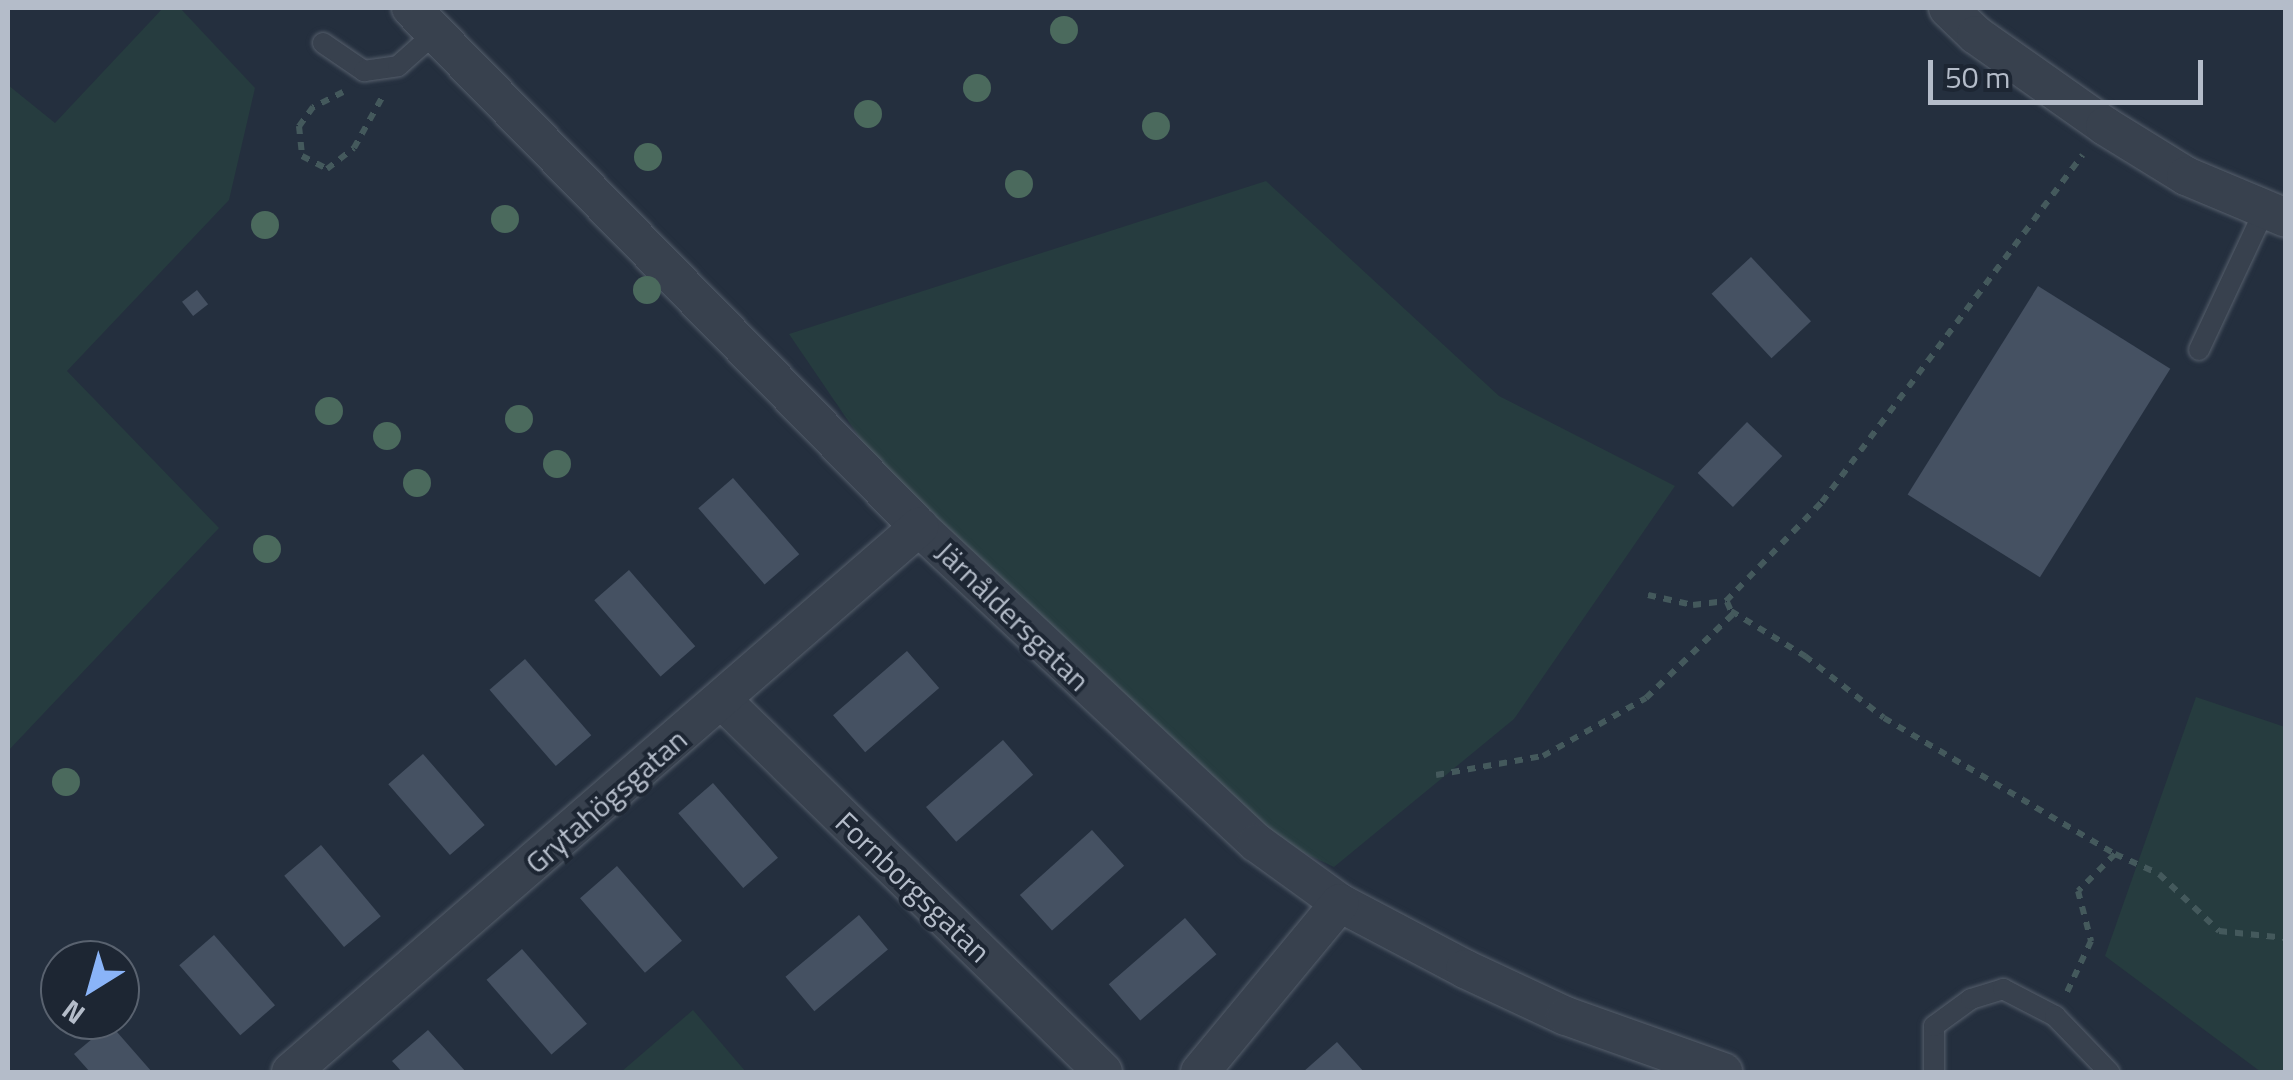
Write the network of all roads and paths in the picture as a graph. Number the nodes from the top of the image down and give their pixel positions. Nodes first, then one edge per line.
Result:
1 (1948, 8) edge
2 (423, 20) edge
3 (323, 43) dead end
4 (390, 68) junction
5 (2105, 126) junction
6 (2275, 214) edge
7 (2199, 350) dead end
8 (919, 526) junction
9 (1648, 595) dead end
10 (1726, 601) junction
11 (1734, 613) junction
12 (724, 700) junction
13 (1436, 775) dead end
14 (2116, 854) junction
15 (1340, 903) junction
16 (2286, 938) edge
17 (2056, 1016) junction
18 (290, 1072) edge
19 (1103, 1072) edge
20 (1200, 1072) edge
21 (1723, 1072) edge
22 (1934, 1072) edge
23 (2109, 1072) edge

1 - 5 street
2 - 4 lane
2 - 8 street, Järnåldersgatan
3 - 4 lane
4 - 4 path
5 - 6 street
5 - 10 path
6 - 7 lane
8 - 12 street, Grytahögsgatan
8 - 15 street, Järnåldersgatan
9 - 10 path
10 - 11 path
11 - 13 path
11 - 14 path
12 - 18 street, Grytahögsgatan
12 - 19 street, Fornborgsgatan
14 - 16 path
14 - 17 path
15 - 20 street
15 - 21 street, Järnåldersgatan
17 - 22 lane
17 - 23 lane

